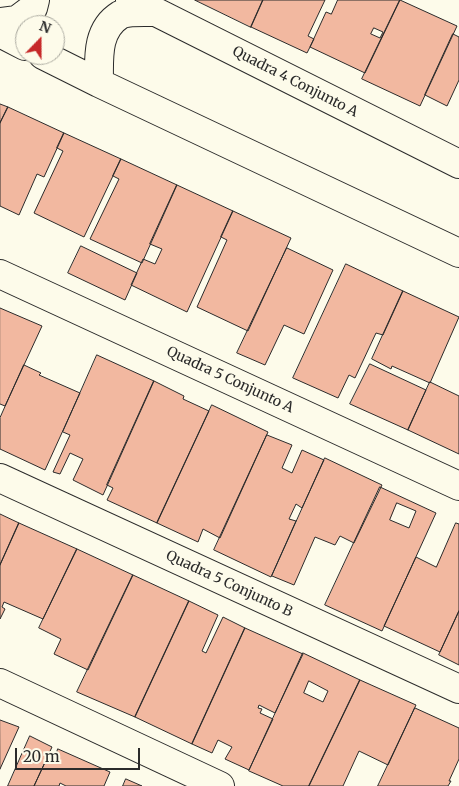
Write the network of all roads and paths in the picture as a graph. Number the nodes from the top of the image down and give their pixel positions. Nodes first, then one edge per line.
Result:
1 (35, 0) edge
2 (130, 0) edge
3 (156, 12) junction
4 (0, 22) edge
5 (0, 33) edge
6 (15, 41) edge
7 (63, 65) edge
8 (99, 83) junction
9 (459, 164) edge
10 (459, 253) edge
11 (0, 274) edge
12 (0, 478) edge
13 (459, 486) edge
14 (0, 683) edge
15 (459, 689) edge
16 (220, 786) edge

1 - 4 street
2 - 3 street, Quadra 4 Conjunto A
3 - 8 street
3 - 9 street, Quadra 4 Conjunto A
5 - 6 street
7 - 8 street
8 - 10 street
11 - 13 street, Quadra 5 Conjunto A
12 - 15 street, Quadra 5 Conjunto B
14 - 16 street

